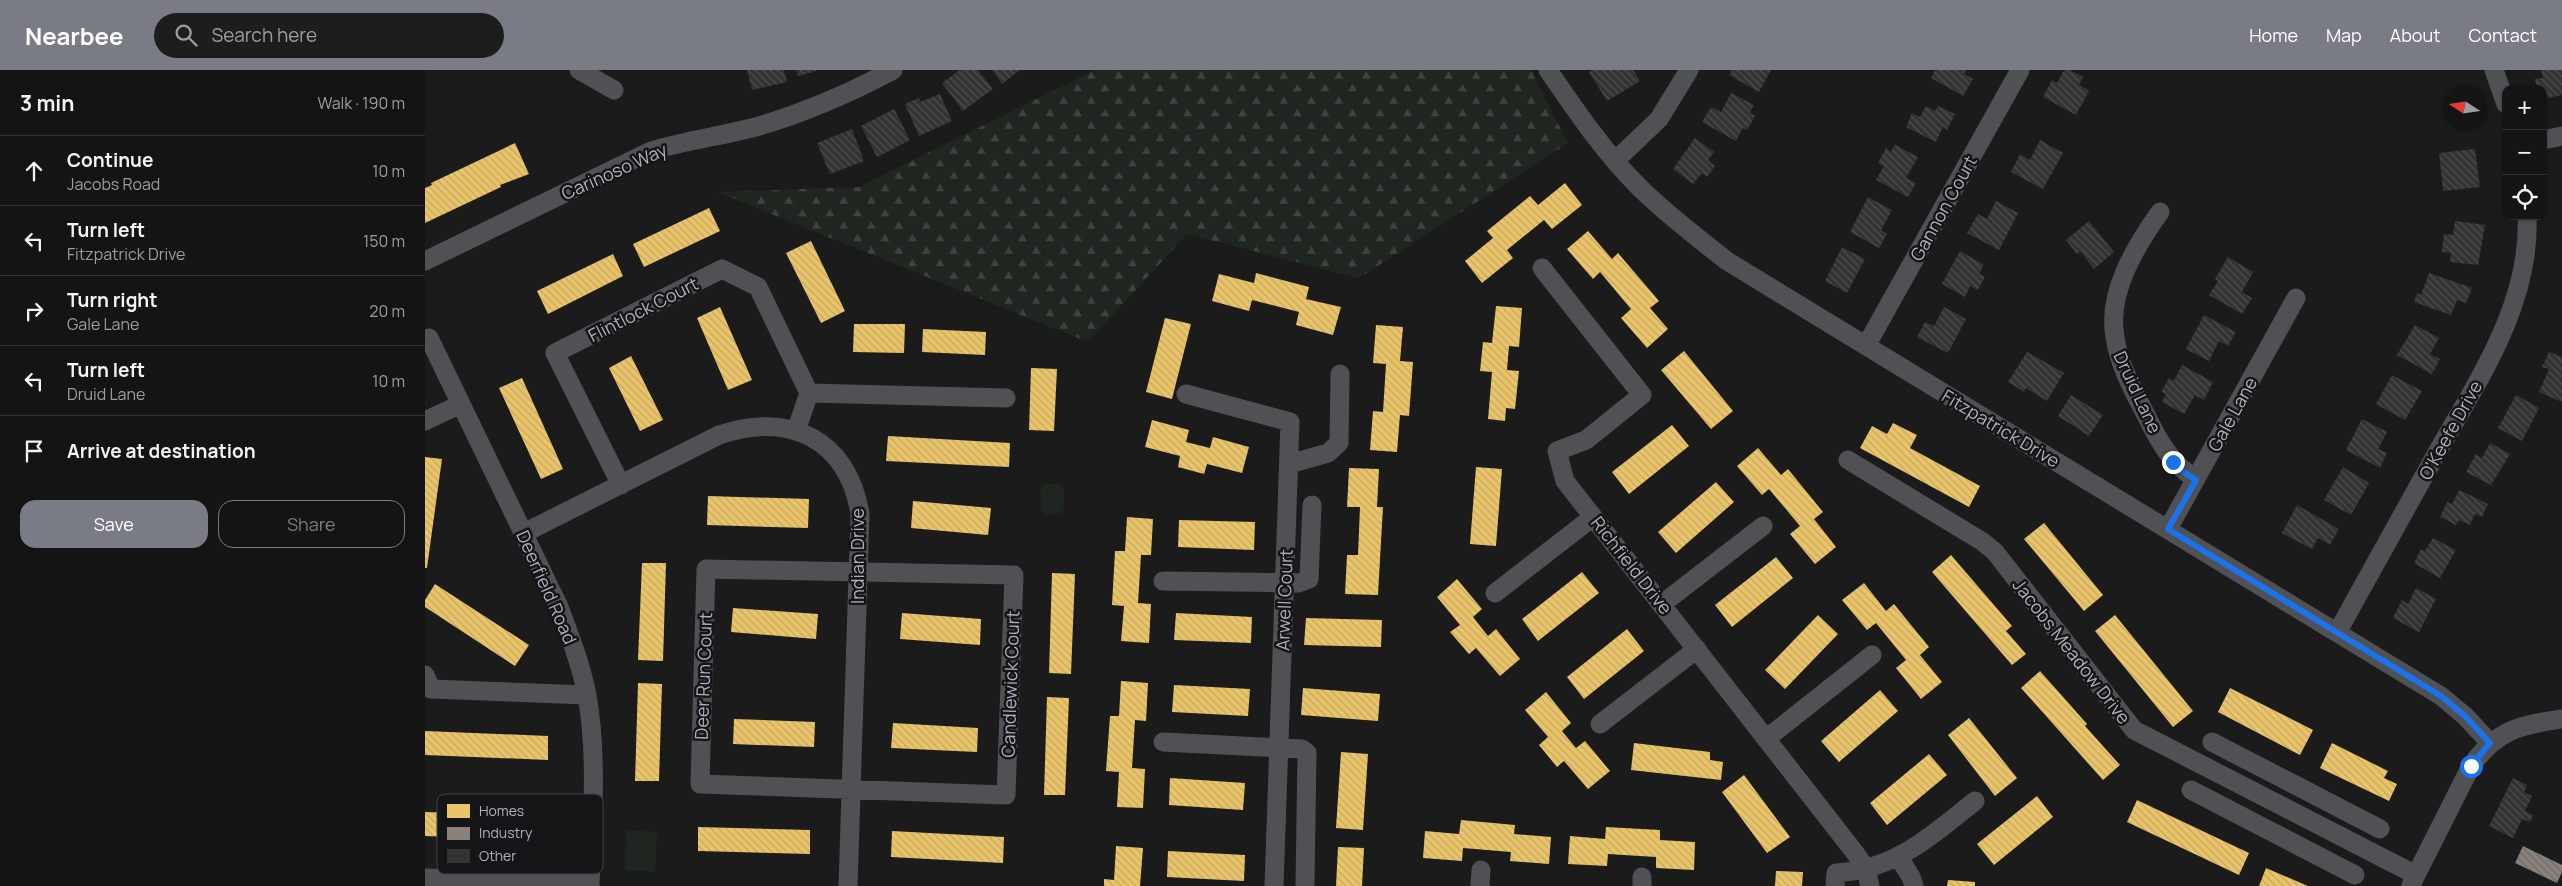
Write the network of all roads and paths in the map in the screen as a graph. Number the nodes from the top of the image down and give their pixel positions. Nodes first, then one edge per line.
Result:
1 (579, 70) edge
2 (893, 70) edge
3 (1548, 70) edge
4 (1689, 70) edge
5 (2020, 70) edge
6 (2494, 70) edge
7 (614, 90) dead end
8 (2502, 93) edge
9 (2562, 136) edge
10 (2547, 139) edge
11 (1615, 160) junction
12 (2160, 212) dead end
13 (2527, 220) edge
14 (425, 261) edge
15 (1542, 268) dead end
16 (2296, 298) dead end
17 (429, 338) dead end
18 (1865, 346) junction
19 (1340, 374) dead end
20 (809, 392) junction
21 (1186, 394) dead end
22 (1007, 398) dead end
23 (461, 404) junction
24 (425, 421) edge
25 (797, 431) junction
26 (1849, 460) dead end
27 (1289, 464) junction
28 (2196, 480) junction
29 (621, 485) junction
30 (1312, 505) dead end
31 (1593, 517) junction
32 (1763, 526) dead end
33 (2168, 529) junction
34 (524, 533) junction
35 (859, 572) junction
36 (1163, 581) dead end
37 (1285, 583) junction
38 (1495, 593) dead end
39 (1662, 604) junction
40 (2338, 632) junction
41 (1697, 649) junction
42 (1872, 655) dead end
43 (425, 675) edge
44 (587, 695) junction
45 (2562, 719) edge
46 (1600, 724) dead end
47 (1766, 739) junction
48 (1163, 742) dead end
49 (2213, 742) dead end
50 (2490, 743) junction
51 (1279, 748) junction
52 (2298, 786) junction
53 (852, 789) junction
54 (2191, 790) dead end
55 (592, 794) edge
56 (1975, 801) dead end
57 (2286, 808) junction
58 (2380, 828) dead end
59 (2273, 834) junction
60 (1898, 856) junction
61 (2355, 875) dead end
62 (1868, 877) edge
63 (425, 878) edge
64 (2413, 881) edge
65 (590, 885) edge
66 (848, 886) edge
67 (1274, 886) edge
68 (1305, 886) edge
69 (1835, 886) edge
70 (1913, 886) edge

1 - 7 street
2 - 14 street, Carinoso Way
3 - 11 street, Fitzpatrick Drive
4 - 11 street
5 - 18 street, Gannon Court
6 - 8 street
9 - 10 street
11 - 18 street, Fitzpatrick Drive
12 - 28 street, Druid Lane
13 - 40 street, O'Keefe Drive
15 - 31 street, Richfield Drive
16 - 28 street, Gale Lane
17 - 23 street, Deerfield Road
18 - 33 street, Fitzpatrick Drive
19 - 27 street
20 - 22 street
20 - 25 street
20 - 29 street, Flintlock Court
21 - 27 street, Arwell Court
23 - 24 street
23 - 34 street, Deerfield Road
25 - 29 street, Indian Drive
25 - 35 street, Indian Drive
26 - 57 street, Jacobs Meadow Drive
27 - 37 street, Arwell Court
28 - 33 street, Gale Lane
29 - 34 street, Indian Drive
30 - 37 street
31 - 38 street
31 - 39 street, Richfield Drive
32 - 39 street
33 - 40 street, Fitzpatrick Drive
34 - 44 street, Deerfield Road
35 - 53 street, Indian Drive
35 - 53 street, Deer Run Court
35 - 53 street, Candlewick Court
36 - 37 street
37 - 51 street, Arwell Court
39 - 41 street, Richfield Drive
40 - 50 street, Fitzpatrick Drive
41 - 46 street
41 - 47 street, Richfield Drive
42 - 47 street
43 - 44 street
44 - 55 street, Deerfield Road
45 - 50 street
47 - 62 street, Richfield Drive
48 - 51 street
49 - 52 street
50 - 64 street
51 - 67 street, Arwell Court
51 - 68 street
52 - 57 street
52 - 58 street
53 - 66 street, Indian Drive
54 - 59 street
56 - 60 street
57 - 59 street
57 - 64 street, Jacobs Meadow Drive
59 - 61 street
60 - 62 street
60 - 70 street
62 - 69 street
63 - 65 street

